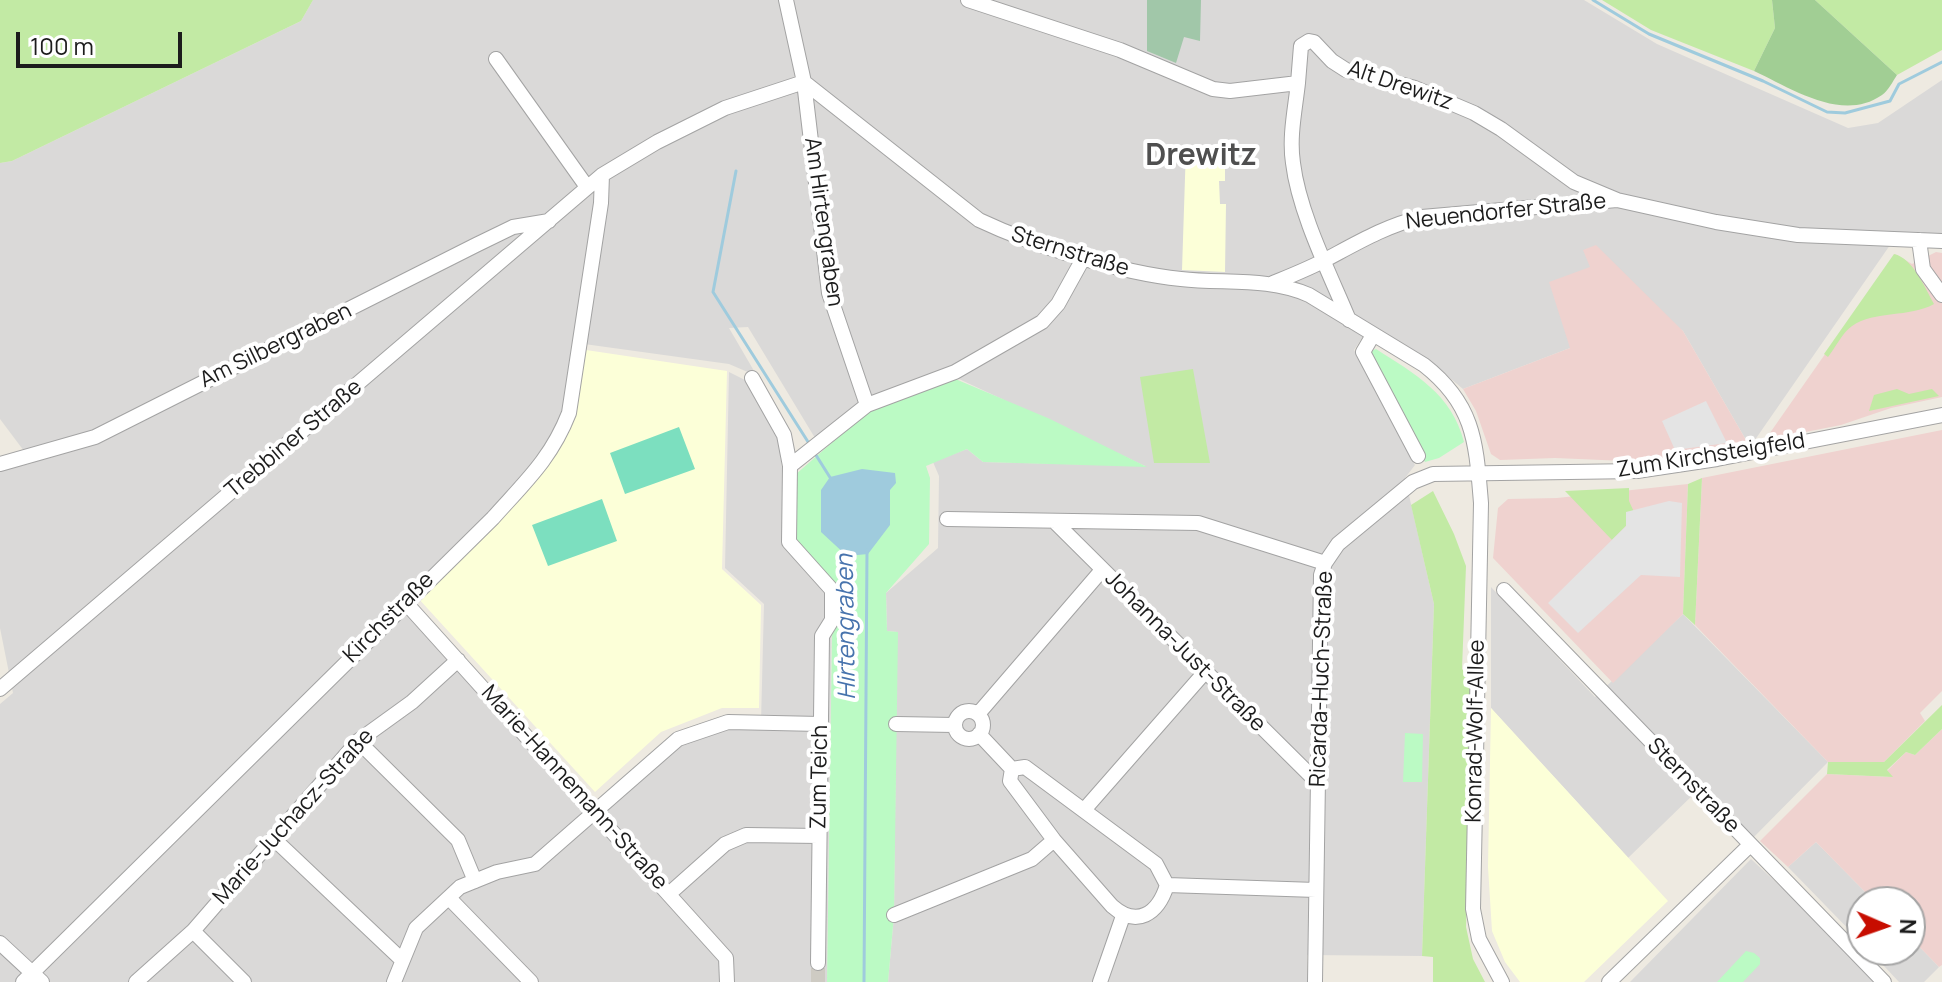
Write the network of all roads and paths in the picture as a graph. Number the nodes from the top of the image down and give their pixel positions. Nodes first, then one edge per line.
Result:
1 (786, 0) edge
2 (968, 0) edge
3 (496, 59) dead end
4 (804, 82) junction
5 (1298, 83) junction
6 (602, 175) junction
7 (587, 187) junction
8 (1617, 200) junction
9 (549, 221) junction
10 (1919, 240) junction
11 (1942, 241) edge
12 (1084, 257) junction
13 (1324, 261) junction
14 (1272, 283) junction
15 (1942, 295) edge
16 (1349, 320) junction
17 (1373, 335) junction
18 (752, 378) dead end
19 (867, 405) junction
20 (1942, 415) edge
21 (1418, 456) dead end
22 (795, 462) junction
23 (0, 464) edge
24 (1478, 473) junction
25 (947, 519) dead end
26 (1054, 521) junction
27 (1325, 563) junction
28 (1102, 570) junction
29 (1504, 590) dead end
30 (405, 602) junction
31 (458, 660) junction
32 (1205, 672) junction
33 (0, 689) edge
34 (978, 714) junction
35 (820, 724) junction
36 (896, 724) dead end
37 (954, 725) junction
38 (979, 734) junction
39 (358, 741) junction
40 (1012, 769) junction
41 (1317, 782) junction
42 (1084, 810) junction
43 (595, 812) junction
44 (819, 836) junction
45 (274, 839) junction
46 (1054, 840) junction
47 (1750, 845) junction
48 (475, 881) junction
49 (1167, 885) junction
50 (1316, 890) junction
51 (670, 893) junction
52 (449, 898) junction
53 (894, 915) dead end
54 (1123, 916) junction
55 (193, 931) junction
56 (0, 943) edge
57 (402, 960) junction
58 (818, 963) tunnel mouth
59 (32, 979) edge
60 (136, 982) edge
61 (244, 982) edge
62 (394, 982) edge
63 (531, 982) edge
64 (727, 982) edge
65 (1100, 982) edge
66 (1315, 982) edge
67 (1502, 982) edge
68 (1609, 982) edge
69 (1884, 982) edge

1 - 4 street, Am Hirtengraben
2 - 5 street
3 - 7 street
4 - 6 street, Trebbiner Straße
4 - 12 street, Sternstraße
4 - 19 street, Am Hirtengraben
5 - 8 street, Alt Drewitz
5 - 13 street, Alt Drewitz
6 - 7 street, Trebbiner Straße
6 - 30 street, Kirchstraße
7 - 9 street, Trebbiner Straße
8 - 10 street, Neuendorfer Straße
8 - 13 street, Neuendorfer Straße
9 - 23 street, Am Silbergraben
9 - 33 street, Trebbiner Straße
10 - 11 street, Neuendorfer Straße
10 - 15 street
12 - 14 street, Sternstraße
12 - 19 street
13 - 14 street, Neuendorfer Straße
13 - 16 street, Alt Drewitz
14 - 16 street, Sternstraße
16 - 17 street, Sternstraße
17 - 21 street
17 - 24 street, Sternstraße
18 - 22 street, Zum Teich
19 - 22 street
20 - 24 street, Zum Kirchsteigfeld
22 - 35 street, Zum Teich
24 - 27 street, Ricarda-Huch-Straße
24 - 67 street, Konrad-Wolf-Allee
25 - 26 street
26 - 27 street
26 - 28 street, Johanna-Just-Straße
27 - 41 street, Ricarda-Huch-Straße
28 - 32 street, Johanna-Just-Straße
28 - 34 street
29 - 47 street, Sternstraße
30 - 31 street, Marie-Hannemann-Straße
30 - 59 street, Kirchstraße
31 - 39 street, Marie-Juchacz-Straße
31 - 43 street, Marie-Hannemann-Straße
32 - 41 street, Johanna-Just-Straße
32 - 42 street
34 - 37 street
34 - 38 street
35 - 43 street
35 - 44 street, Zum Teich
36 - 37 street
37 - 38 street
38 - 40 street
39 - 45 street, Marie-Juchacz-Straße
39 - 48 street
40 - 42 street
40 - 46 street
41 - 50 street, Ricarda-Huch-Straße
42 - 49 street
43 - 48 street
43 - 51 street, Marie-Hannemann-Straße
44 - 51 street
44 - 58 street, Zum Teich
45 - 55 street, Marie-Juchacz-Straße
45 - 57 street
46 - 53 street
46 - 54 street
47 - 68 street
47 - 69 street, Sternstraße
48 - 52 street
49 - 50 street
49 - 54 street
50 - 66 street, Ricarda-Huch-Straße
51 - 64 street, Marie-Hannemann-Straße
52 - 57 street
52 - 63 street
54 - 65 street
55 - 60 street, Marie-Juchacz-Straße
55 - 61 street
56 - 59 street
57 - 62 street

